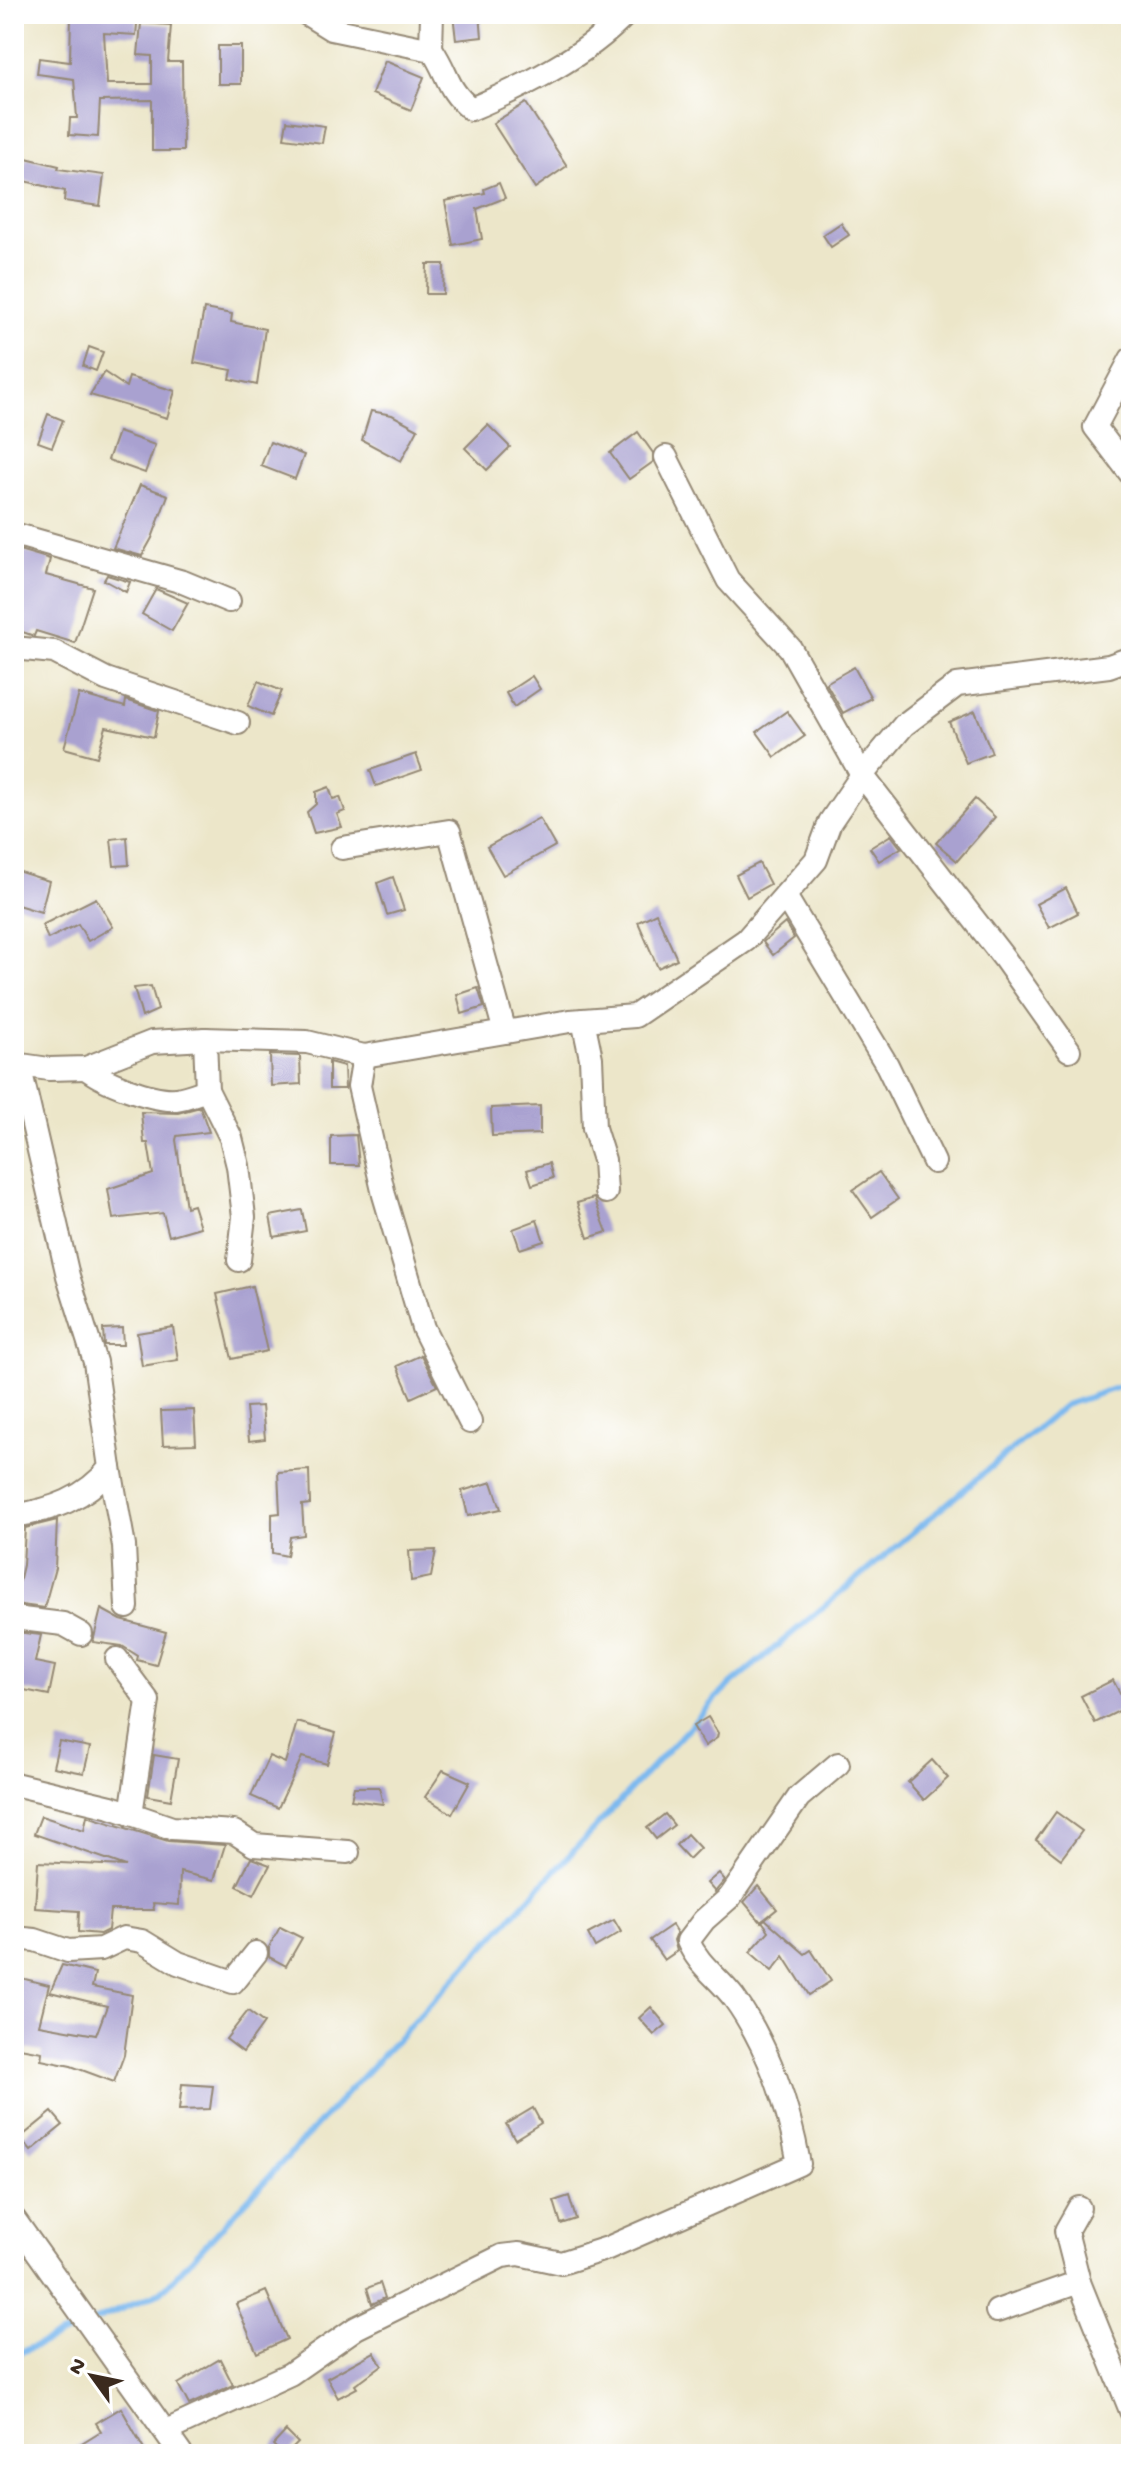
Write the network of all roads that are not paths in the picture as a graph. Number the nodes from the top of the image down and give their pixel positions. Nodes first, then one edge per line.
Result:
1 (307, 14) edge
2 (432, 14) edge
3 (626, 14) edge
4 (431, 49) junction
5 (1131, 359) edge
6 (666, 457) dead end
7 (1131, 474) edge
8 (14, 534) edge
9 (229, 601) dead end
10 (14, 648) edge
11 (1131, 658) edge
12 (238, 723) dead end
13 (862, 775) junction
14 (342, 848) dead end
15 (785, 896) junction
16 (583, 1020) junction
17 (505, 1032) junction
18 (205, 1039) junction
19 (1069, 1050) dead end
20 (364, 1056) junction
21 (17, 1064) edge
22 (86, 1068) junction
23 (207, 1090) junction
24 (934, 1162) dead end
25 (606, 1192) dead end
26 (239, 1260) dead end
27 (470, 1422) dead end
28 (110, 1468) junction
29 (14, 1516) edge
30 (127, 1607) dead end
31 (14, 1618) edge
32 (81, 1634) dead end
33 (117, 1659) dead end
34 (838, 1764) dead end
35 (14, 1784) edge
36 (131, 1814) junction
37 (348, 1852) dead end
38 (14, 1938) edge
39 (256, 1953) dead end
40 (1079, 2208) dead end
41 (14, 2219) edge
42 (1079, 2282) junction
43 (997, 2311) dead end
44 (1131, 2411) edge
45 (166, 2431) junction
46 (181, 2454) edge

1 - 4 street
2 - 4 street
3 - 4 street
5 - 7 street
6 - 13 street
8 - 9 street
10 - 12 street
11 - 13 street
13 - 15 street
13 - 19 street
14 - 17 street
15 - 16 street
15 - 24 street
16 - 17 street
16 - 25 street
17 - 20 street
18 - 20 street
18 - 22 street
18 - 23 street
20 - 27 street
21 - 22 street
21 - 28 street
22 - 23 street
23 - 26 street
28 - 29 street
28 - 30 street
31 - 32 street
33 - 36 street
34 - 45 street
35 - 36 street
36 - 37 street
38 - 39 street
40 - 42 street
41 - 45 street
42 - 43 street
42 - 44 street
45 - 46 street

